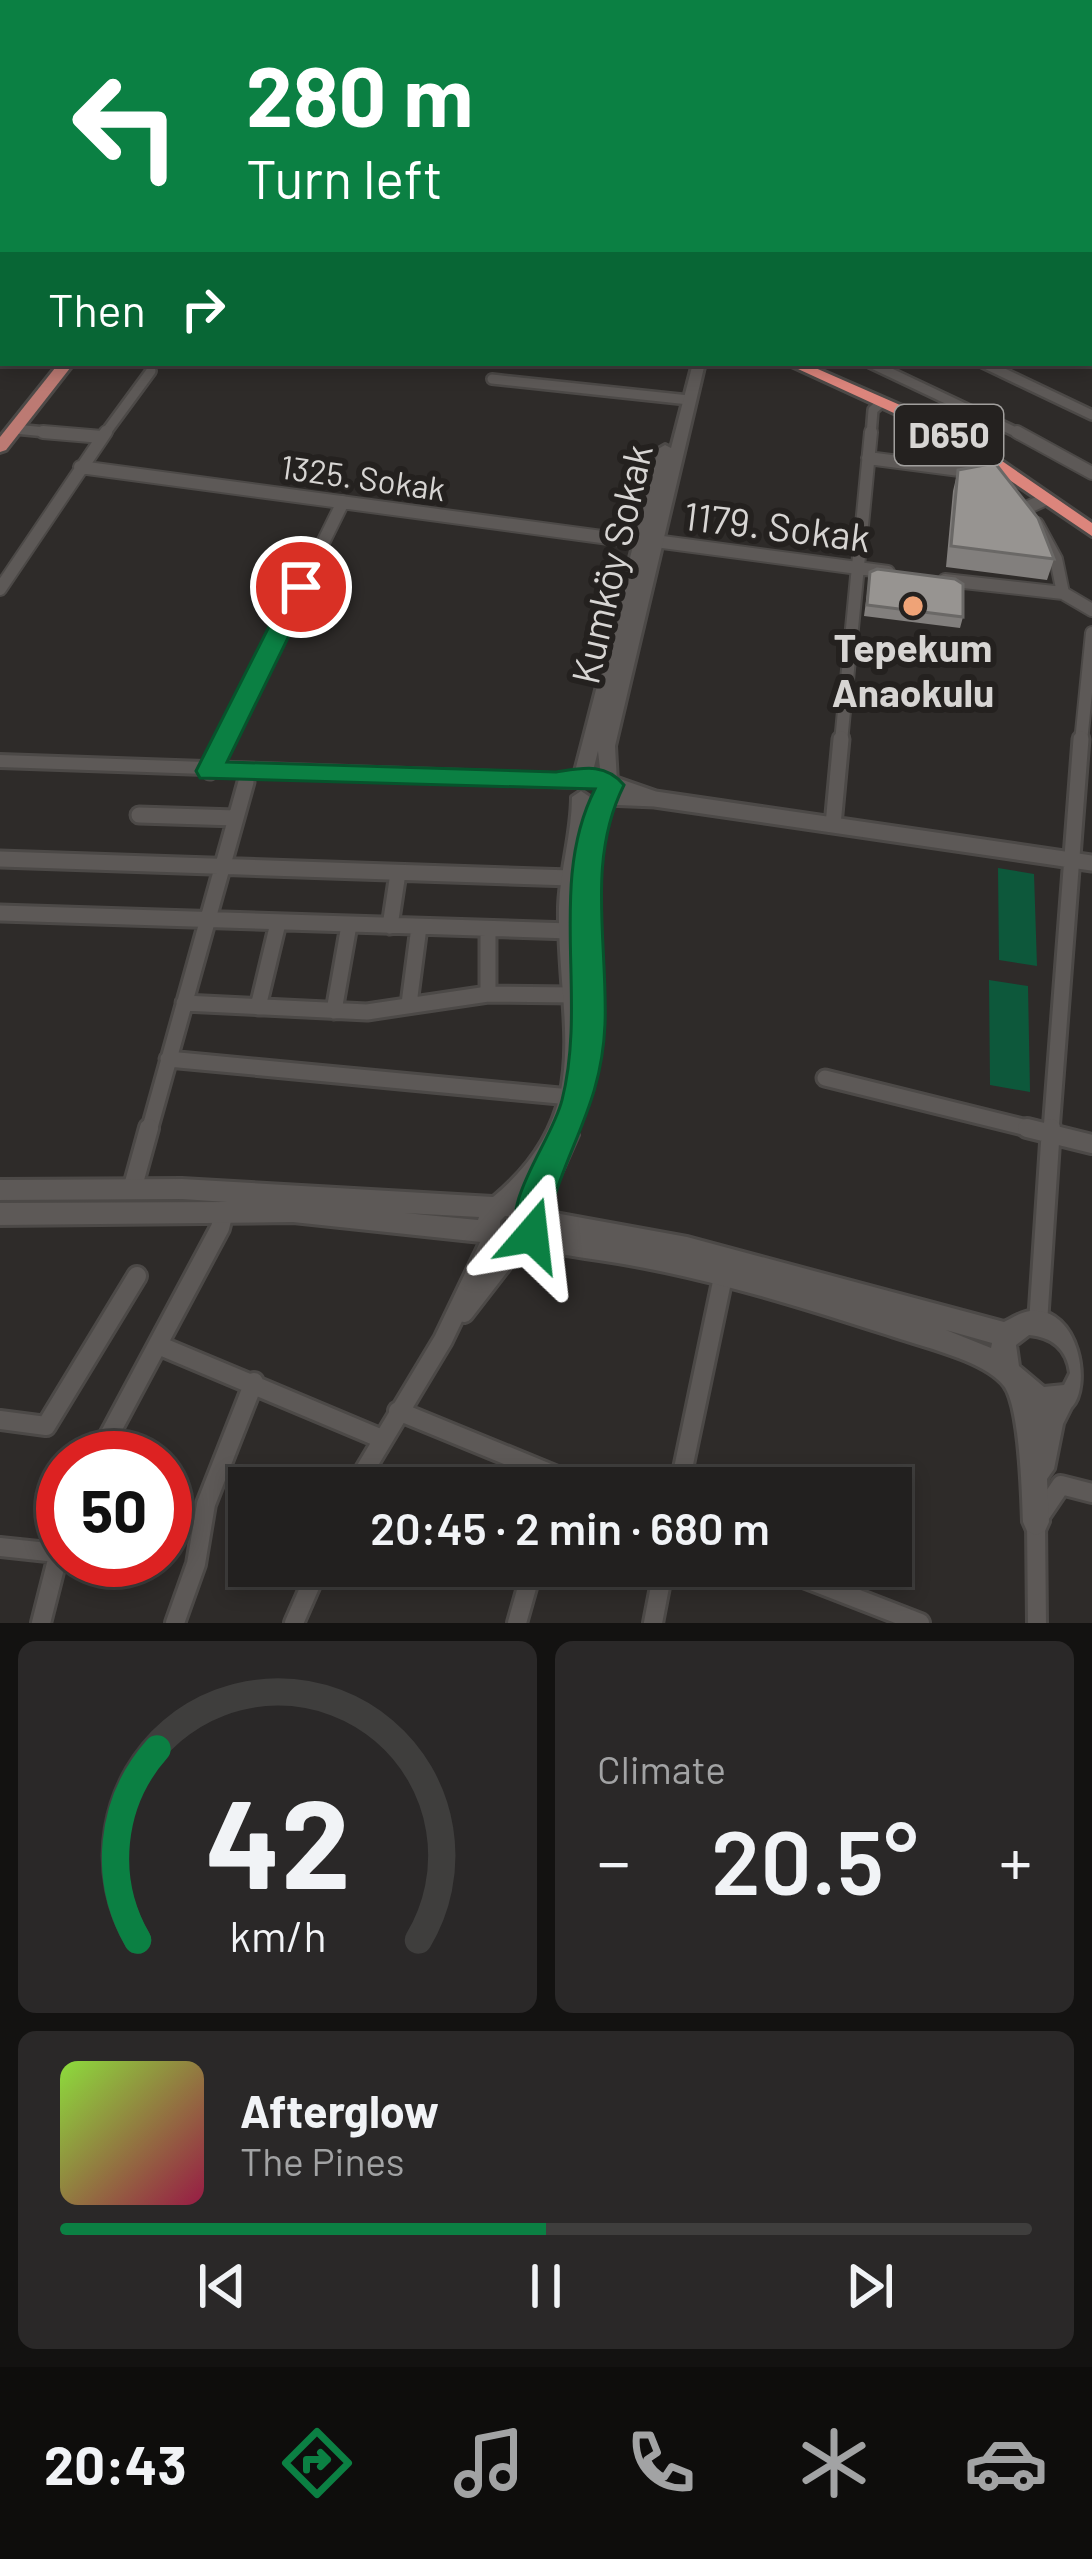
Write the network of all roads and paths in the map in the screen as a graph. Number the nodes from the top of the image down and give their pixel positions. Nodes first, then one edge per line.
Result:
1 (52, 366) edge
2 (65, 366) edge
3 (687, 366) edge
4 (698, 366) edge
5 (799, 366) edge
6 (821, 366) edge
7 (876, 366) edge
8 (989, 366) edge
9 (151, 371) dead end
10 (492, 379) dead end
11 (683, 399) junction
12 (882, 402) junction
13 (1092, 415) edge
14 (7, 429) edge
15 (102, 437) junction
16 (0, 447) edge
17 (868, 458) junction
18 (80, 467) junction
19 (1092, 473) edge
20 (1003, 481) junction
21 (1046, 499) junction
22 (343, 502) junction
23 (1024, 509) junction
24 (1092, 518) edge
25 (1092, 531) edge
26 (647, 542) junction
27 (858, 568) junction
28 (900, 574) edge
29 (920, 576) edge
30 (0, 589) edge
31 (1064, 593) junction
32 (1092, 610) edge
33 (1092, 633) edge
34 (1088, 711) edge
35 (0, 761) edge
36 (210, 771) junction
37 (0, 772) edge
38 (246, 782) junction
39 (593, 789) junction
40 (139, 815) dead end
41 (236, 818) junction
42 (833, 825) junction
43 (1069, 859) junction
44 (0, 860) edge
45 (1092, 863) edge
46 (222, 868) junction
47 (398, 873) junction
48 (571, 878) junction
49 (0, 914) edge
50 (207, 921) junction
51 (278, 923) junction
52 (349, 925) junction
53 (390, 926) junction
54 (419, 927) junction
55 (488, 929) junction
56 (570, 931) junction
57 (488, 994) junction
58 (574, 995) junction
59 (184, 1003) junction
60 (409, 1004) junction
61 (259, 1007) junction
62 (334, 1011) junction
63 (168, 1060) junction
64 (825, 1078) dead end
65 (570, 1097) junction
66 (1050, 1133) junction
67 (1092, 1144) edge
68 (0, 1190) edge
69 (132, 1190) junction
70 (501, 1206) junction
71 (224, 1212) junction
72 (0, 1214) edge
73 (515, 1232) junction
74 (137, 1276) dead end
75 (723, 1276) junction
76 (1038, 1323) junction
77 (1007, 1335) junction
78 (158, 1345) junction
79 (1081, 1377) edge
80 (1014, 1380) junction
81 (254, 1382) junction
82 (398, 1411) junction
83 (0, 1420) edge
84 (112, 1431) edge
85 (382, 1439) junction
86 (366, 1467) edge
87 (524, 1467) edge
88 (683, 1467) edge
89 (1092, 1493) edge
90 (1036, 1522) junction
91 (36, 1545) edge
92 (0, 1547) edge
93 (50, 1587) edge
94 (310, 1587) edge
95 (526, 1587) edge
96 (660, 1587) edge
97 (819, 1587) edge
98 (878, 1614) edge
99 (41, 1623) edge
100 (175, 1623) edge
101 (294, 1623) edge
102 (517, 1623) edge
103 (653, 1623) edge
104 (920, 1623) edge
105 (1037, 1623) edge

1 - 14 main road
2 - 14 main road
3 - 11 main road, Kumköy Sokak
4 - 11 main road, Kumköy Sokak
5 - 12 highway, D650
6 - 24 highway
7 - 19 street
8 - 13 street
9 - 15 street
10 - 11 street
11 - 26 main road, Kumköy Sokak
12 - 17 street
12 - 20 highway, D650
14 - 15 street
14 - 16 main road
15 - 18 street
17 - 20 street
17 - 27 street
18 - 22 street, 1325. Sokak
18 - 30 street
20 - 21 highway, D650
20 - 23 street
21 - 23 street
21 - 25 highway, D650
22 - 26 street, 1325. Sokak
22 - 36 street
23 - 31 street
26 - 27 street, 1179. Sokak
26 - 39 main road, Kumköy Sokak
26 - 39 main road, Kumköy Sokak
27 - 28 street, 1179. Sokak
27 - 42 street
29 - 31 street, 1179. Sokak
31 - 32 street
33 - 34 street
34 - 43 street
35 - 36 street
36 - 39 street
37 - 38 street
38 - 39 street
38 - 41 street
39 - 42 street
39 - 48 main road, Kumköy Sokak
39 - 73 main road, Kumköy Sokak
40 - 41 street
41 - 46 street
42 - 43 street
43 - 45 street
43 - 66 street
44 - 46 street
46 - 47 street
46 - 50 street
47 - 48 street
47 - 53 street
48 - 56 main road, Kumköy Sokak
49 - 50 street
50 - 51 street
50 - 59 street
51 - 52 street
51 - 61 street
52 - 53 street
52 - 62 street
53 - 54 street
54 - 55 street
54 - 60 street
55 - 56 street
55 - 57 street
56 - 58 main road, Kumköy Sokak
57 - 58 street
57 - 60 street
58 - 65 main road, Kumköy Sokak
59 - 61 street
59 - 63 street
60 - 62 street
61 - 62 street
63 - 65 street
63 - 69 street
64 - 66 street
65 - 70 main road, Kumköy Sokak
66 - 67 street
66 - 76 street
68 - 69 main road
69 - 70 main road
70 - 73 main road, Kumköy Sokak
70 - 73 main road
71 - 72 main road
71 - 73 main road
71 - 78 street
73 - 75 main road
73 - 77 main road
73 - 82 street
74 - 83 street
75 - 80 main road
75 - 88 street
76 - 77 main road
76 - 79 main road
77 - 80 main road
78 - 81 street
78 - 84 street
79 - 80 main road
79 - 90 main road
80 - 90 main road
81 - 85 street
81 - 100 street
82 - 85 street
82 - 87 street
85 - 86 street
89 - 90 street
90 - 105 street
91 - 92 street
93 - 99 street
94 - 101 street
95 - 102 street
96 - 103 street
97 - 98 street
98 - 104 street

